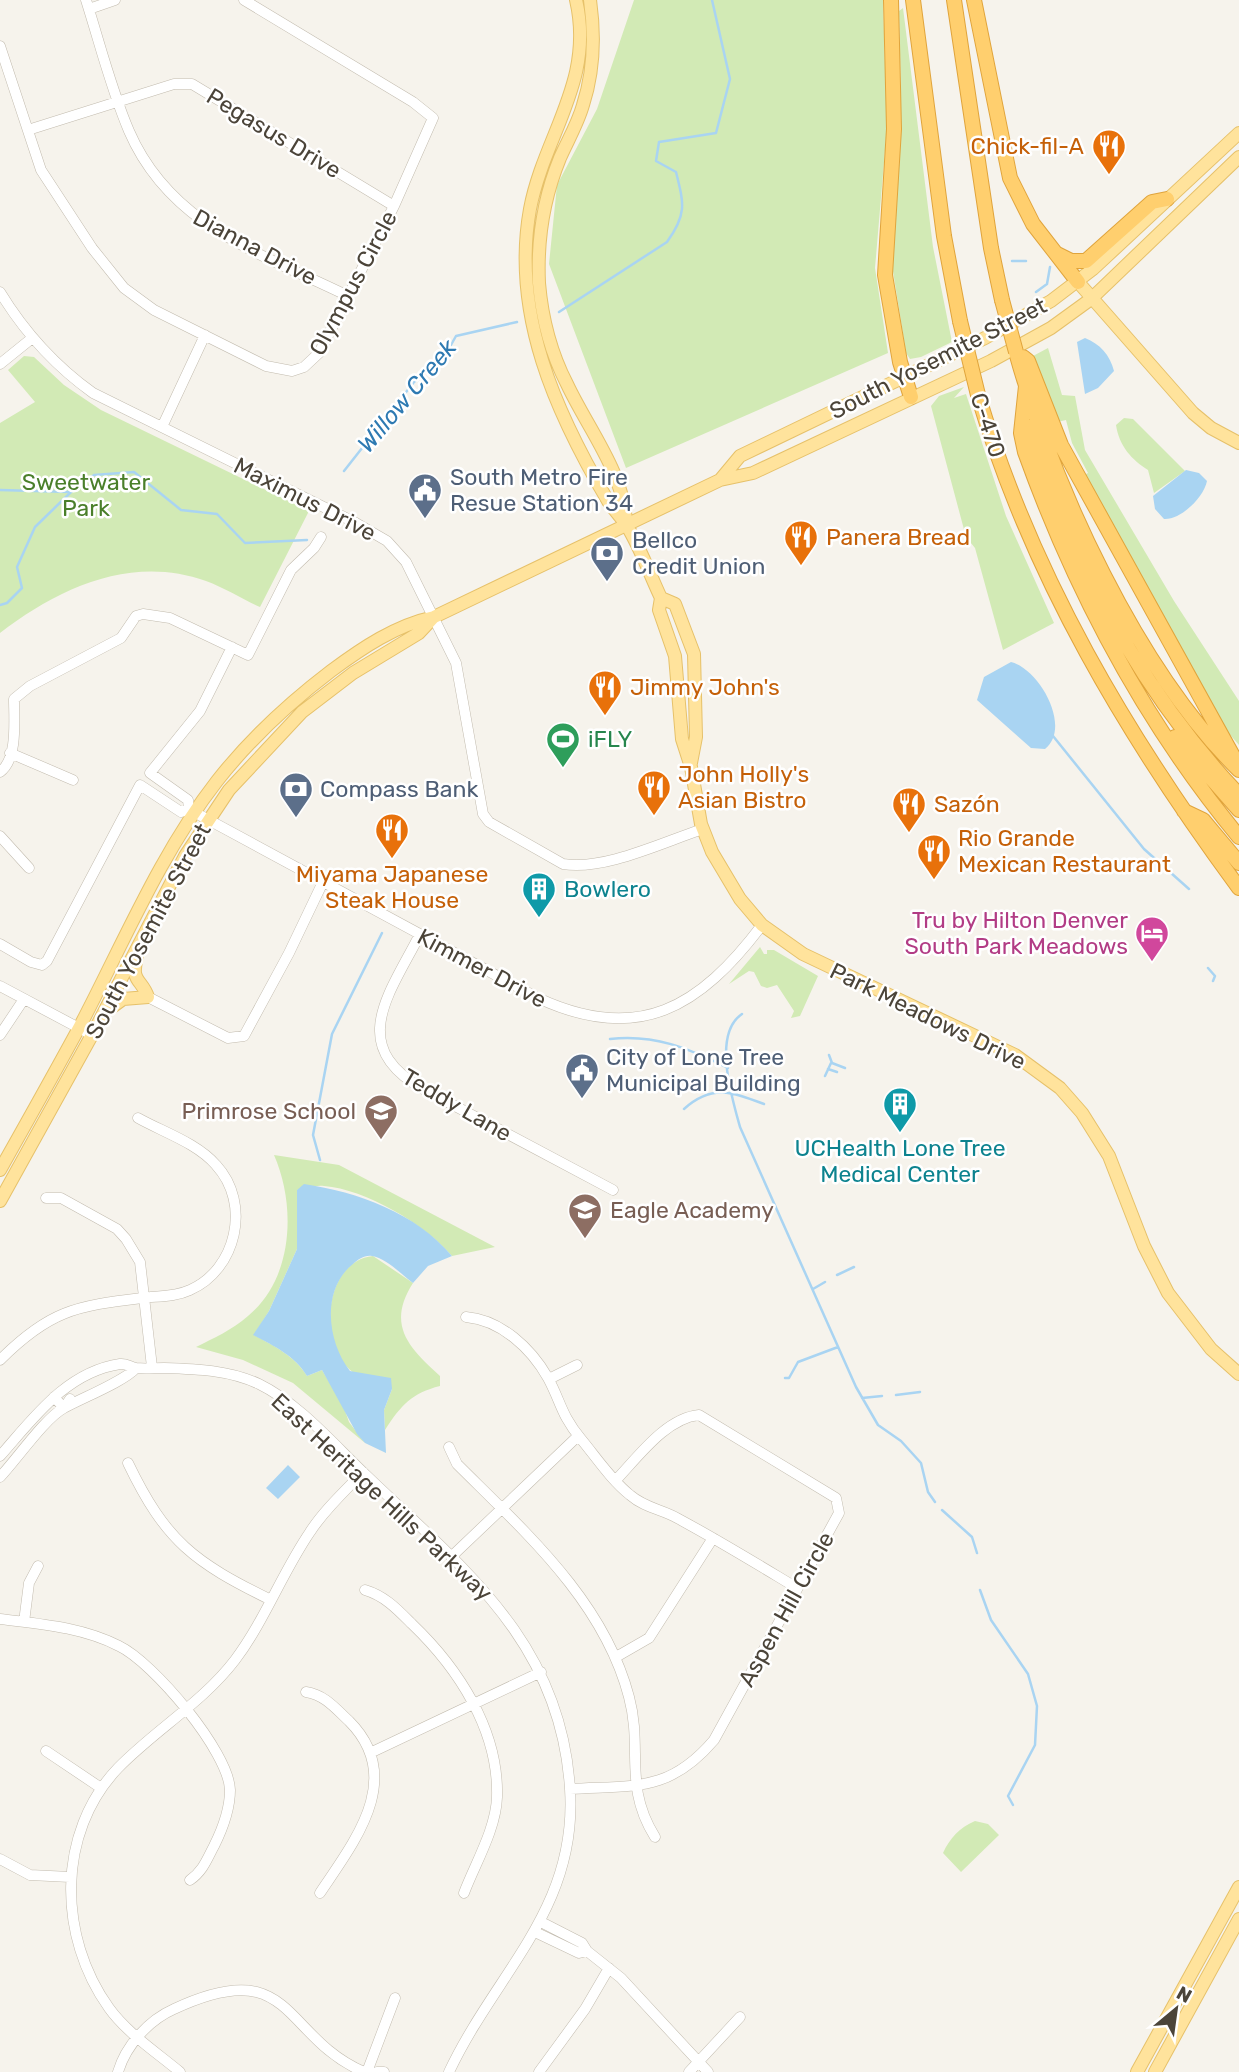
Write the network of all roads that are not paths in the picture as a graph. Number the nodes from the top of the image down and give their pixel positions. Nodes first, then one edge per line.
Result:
1 (115, 0) edge
2 (244, 0) edge
3 (576, 0) edge
4 (590, 0) edge
5 (891, 0) edge
6 (914, 0) edge
7 (954, 0) edge
8 (974, 0) edge
9 (88, 5) edge
10 (0, 46) edge
11 (118, 102) junction
12 (28, 130) junction
13 (1239, 133) edge
14 (1239, 157) edge
15 (1167, 199) junction
16 (394, 206) junction
17 (1055, 253) junction
18 (1077, 282) junction
19 (0, 292) edge
20 (348, 296) junction
21 (1091, 299) junction
22 (205, 335) junction
23 (31, 339) junction
24 (0, 364) edge
25 (904, 377) junction
26 (1026, 377) junction
27 (911, 397) junction
28 (1023, 414) junction
29 (162, 428) junction
30 (1239, 443) edge
31 (720, 480) junction
32 (626, 524) junction
33 (321, 537) dead end
34 (661, 598) junction
35 (660, 614) junction
36 (434, 617) junction
37 (232, 647) junction
38 (1123, 665) junction
39 (695, 685) junction
40 (678, 686) junction
41 (696, 737) junction
42 (10, 753) junction
43 (691, 767) junction
44 (1239, 768) edge
45 (0, 772) edge
46 (73, 780) dead end
47 (1239, 795) edge
48 (1182, 810) junction
49 (1239, 810) edge
50 (194, 812) junction
51 (206, 821) junction
52 (702, 829) junction
53 (0, 836) edge
54 (1239, 837) edge
55 (1239, 863) edge
56 (29, 868) dead end
57 (322, 884) junction
58 (1239, 888) edge
59 (762, 925) junction
60 (419, 936) junction
61 (143, 937) junction
62 (0, 944) edge
63 (0, 986) edge
64 (148, 997) junction
65 (24, 999) junction
66 (102, 1015) junction
67 (79, 1028) junction
68 (0, 1035) edge
69 (92, 1035) junction
70 (138, 1118) dead end
71 (0, 1170) edge
72 (613, 1190) dead end
73 (47, 1198) dead end
74 (0, 1201) edge
75 (143, 1298) junction
76 (466, 1317) dead end
77 (0, 1360) edge
78 (577, 1365) dead end
79 (152, 1367) junction
80 (136, 1368) junction
81 (94, 1372) junction
82 (1239, 1374) edge
83 (549, 1379) junction
84 (77, 1380) junction
85 (104, 1383) junction
86 (54, 1397) junction
87 (73, 1398) junction
88 (578, 1436) junction
89 (449, 1447) dead end
90 (0, 1456) edge
91 (128, 1463) dead end
92 (362, 1472) junction
93 (0, 1477) edge
94 (616, 1480) junction
95 (500, 1507) junction
96 (713, 1538) junction
97 (451, 1557) junction
98 (38, 1566) dead end
99 (797, 1588) junction
100 (365, 1590) dead end
101 (271, 1601) junction
102 (0, 1619) edge
103 (24, 1622) junction
104 (616, 1657) junction
105 (541, 1672) junction
106 (306, 1692) dead end
107 (473, 1702) junction
108 (184, 1710) junction
109 (46, 1751) dead end
110 (370, 1753) junction
111 (634, 1785) junction
112 (101, 1788) junction
113 (570, 1789) junction
114 (655, 1837) dead end
115 (0, 1859) edge
116 (70, 1877) junction
117 (190, 1880) dead end
118 (1239, 1887) edge
119 (320, 1893) dead end
120 (464, 1893) dead end
121 (1239, 1919) edge
122 (541, 1922) junction
123 (535, 1933) junction
124 (587, 1951) junction
125 (609, 1968) junction
126 (395, 1998) dead end
127 (740, 2017) dead end
128 (138, 2037) junction
129 (697, 2061) junction
130 (118, 2072) edge
131 (180, 2072) edge
132 (366, 2072) edge
133 (377, 2072) edge
134 (384, 2072) edge
135 (449, 2072) edge
136 (539, 2072) edge
137 (689, 2072) edge
138 (708, 2072) edge
139 (1138, 2072) edge
140 (1155, 2072) edge

1 - 9 street
2 - 16 street, Olympus Circle
3 - 32 main road, Park Meadows Drive
4 - 32 main road, Park Meadows Drive
5 - 25 highway
6 - 48 highway, C-470, bridge
7 - 26 highway, bridge
8 - 17 highway
9 - 11 street, Dianna Drive
10 - 12 street, Olympus Circle
11 - 12 street, Pegasus Drive
11 - 16 street, Pegasus Drive
11 - 20 street, Dianna Drive
12 - 22 street, Olympus Circle
13 - 15 main road, South Yosemite Street
14 - 21 main road, South Yosemite Street
15 - 17 highway
15 - 18 main road, South Yosemite Street
16 - 20 street, Olympus Circle
17 - 18 highway
18 - 21 main road
18 - 25 main road, South Yosemite Street
19 - 23 street, Maximus Drive
20 - 22 street, Olympus Circle
21 - 27 main road, South Yosemite Street
21 - 30 main road
22 - 29 street
23 - 24 street
23 - 29 street, Maximus Drive
25 - 27 highway
25 - 31 main road, South Yosemite Street
26 - 28 highway
26 - 44 highway
26 - 44 highway, C-470
27 - 31 main road, South Yosemite Street
28 - 38 highway
28 - 47 highway
29 - 36 street, Maximus Drive
31 - 32 main road, South Yosemite Street
32 - 34 main road, Park Meadows Drive
32 - 36 main road, South Yosemite Street
33 - 37 street
34 - 35 main road, Park Meadows Drive
34 - 39 main road, Park Meadows Drive
35 - 39 main road
35 - 40 main road, Park Meadows Drive
36 - 50 main road, South Yosemite Street
36 - 51 main road, South Yosemite Street
36 - 52 street, Maximus Drive
37 - 42 street
37 - 62 street
38 - 49 highway
38 - 54 highway
39 - 41 main road, Park Meadows Drive
40 - 41 main road
40 - 43 main road, Park Meadows Drive
41 - 43 main road, Park Meadows Drive
42 - 45 street
42 - 46 street
43 - 52 main road, Park Meadows Drive
48 - 55 highway
48 - 58 highway, C-470
50 - 51 street, Kimmer Drive
50 - 67 main road, South Yosemite Street
51 - 57 street, Kimmer Drive
51 - 61 main road, South Yosemite Street
52 - 59 main road, Park Meadows Drive
53 - 56 street
57 - 60 street, Kimmer Drive
57 - 64 street
59 - 60 street, Kimmer Drive
59 - 82 main road, Park Meadows Drive
60 - 72 street, Teddy Lane
61 - 64 main road
61 - 66 main road, South Yosemite Street
63 - 65 street
64 - 66 main road
65 - 67 street
65 - 68 street
66 - 69 main road, South Yosemite Street
67 - 69 street
67 - 71 main road, South Yosemite Street
69 - 74 main road, South Yosemite Street
70 - 75 street
73 - 75 street
75 - 77 street
75 - 79 street
76 - 83 street
78 - 83 street
79 - 80 street, East Heritage Hills Parkway
79 - 92 street, East Heritage Hills Parkway
80 - 81 street, East Heritage Hills Parkway
80 - 85 street, East Heritage Hills Parkway
81 - 84 street, East Heritage Hills Parkway
81 - 85 street
83 - 88 street
84 - 86 street, East Heritage Hills Parkway
84 - 87 street
85 - 87 street, East Heritage Hills Parkway
85 - 87 street, East Heritage Hills Parkway
86 - 87 street
86 - 90 street, East Heritage Hills Parkway
87 - 93 street, East Heritage Hills Parkway
88 - 94 street
88 - 95 street
89 - 95 street
91 - 101 street
92 - 97 street, East Heritage Hills Parkway
92 - 101 street
94 - 96 street
94 - 99 street, Aspen Hill Circle
95 - 97 street
95 - 104 street
96 - 99 street
96 - 104 street
97 - 105 street, East Heritage Hills Parkway
98 - 103 street
99 - 111 street, Aspen Hill Circle
100 - 107 street
101 - 108 street
102 - 103 street
103 - 108 street
104 - 111 street
105 - 107 street
105 - 113 street, East Heritage Hills Parkway
106 - 110 street
107 - 110 street
107 - 120 street
108 - 112 street
108 - 117 street
109 - 112 street
110 - 119 street
111 - 113 street, Aspen Hill Circle
111 - 114 street
112 - 116 street
113 - 122 street, East Heritage Hills Parkway
115 - 116 street
116 - 128 street
118 - 139 main road
121 - 140 main road
122 - 123 street, East Heritage Hills Parkway
122 - 124 street
123 - 124 street
123 - 135 street, East Heritage Hills Parkway
124 - 125 street
125 - 129 street
125 - 136 street
126 - 132 street
127 - 129 street
128 - 130 street
128 - 131 street
128 - 132 street
129 - 137 street
129 - 138 street
133 - 134 street

